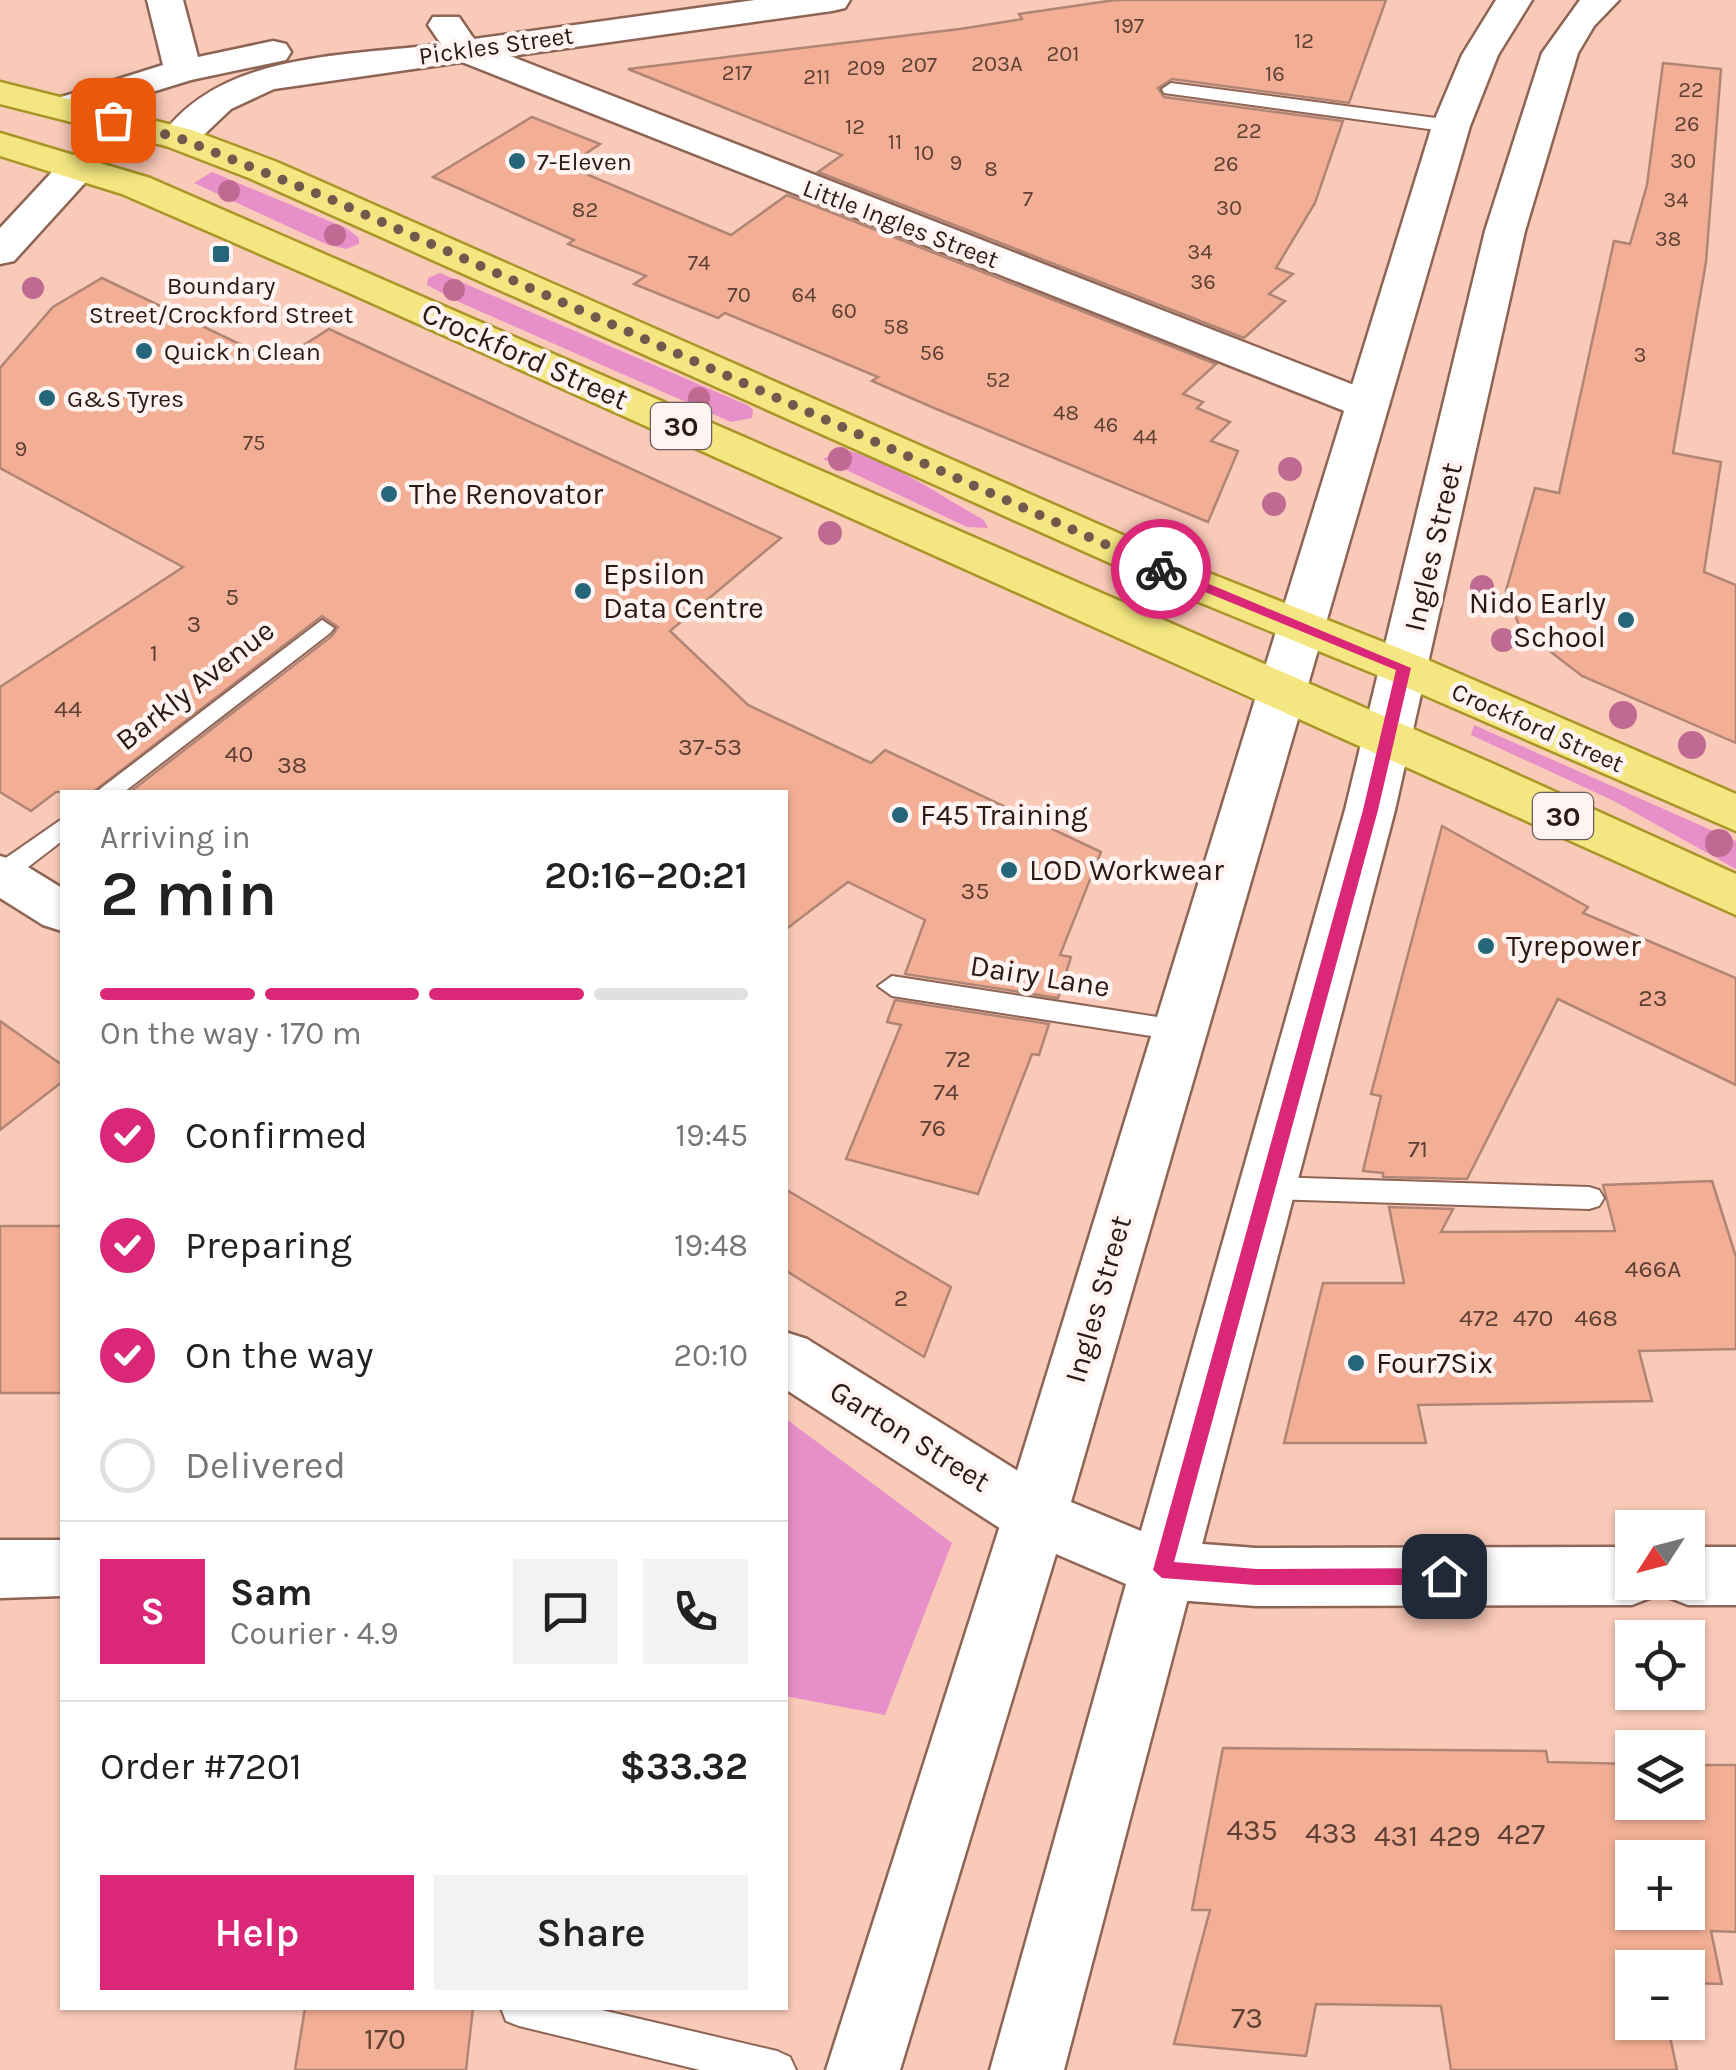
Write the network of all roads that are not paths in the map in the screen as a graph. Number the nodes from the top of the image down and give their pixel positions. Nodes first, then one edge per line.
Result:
1 (165, 0) edge
2 (634, 0) edge
3 (832, 0) edge
4 (1514, 0) edge
5 (1602, 0) edge
6 (766, 4) edge
7 (454, 38) junction
8 (184, 71) junction
9 (1170, 89) dead end
10 (0, 94) edge
11 (68, 108) junction
12 (1452, 126) junction
13 (179, 138) junction
14 (0, 144) edge
15 (79, 166) junction
16 (1466, 225) junction
17 (426, 240) junction
18 (0, 252) edge
19 (361, 283) junction
20 (1367, 405) junction
21 (822, 416) junction
22 (760, 461) junction
23 (1298, 626) junction
24 (322, 628) dead end
25 (1404, 668) junction
26 (1281, 690) junction
27 (1389, 738) junction
28 (111, 790) edge
29 (1736, 814) edge
30 (60, 830) edge
31 (1, 874) edge
32 (1736, 896) edge
33 (60, 911) edge
34 (892, 986) dead end
35 (1177, 1030) junction
36 (1267, 1188) junction
37 (1589, 1198) dead end
38 (788, 1359) edge
39 (1035, 1516) junction
40 (60, 1568) edge
41 (0, 1569) edge
42 (1162, 1570) junction
43 (1615, 1576) edge
44 (1705, 1576) edge
45 (1736, 1576) edge
46 (527, 2010) edge
47 (777, 2070) edge
48 (863, 2070) edge
49 (1028, 2070) edge

1 - 8 street
2 - 7 street, Pickles Street
3 - 6 street, Pickles Street
4 - 12 street, Ingles Street
5 - 16 street, Ingles Street
6 - 7 street, Pickles Street
7 - 8 street, Pickles Street
7 - 13 street, Pickles Street
7 - 20 street, Little Ingles Street
8 - 11 street, Pickles Street
9 - 12 lane
10 - 11 main road, 30
11 - 13 main road, Crockford Street / 30
12 - 16 street, Ingles Street
13 - 15 main road
13 - 17 main road, Crockford Street / 30
14 - 15 main road, 30
15 - 18 street
15 - 19 main road, Crockford Street / 30
16 - 20 street, Ingles Street
16 - 25 street, Ingles Street
17 - 19 main road
17 - 21 main road, Crockford Street / 30
19 - 22 main road, Crockford Street / 30
20 - 23 street, Ingles Street
21 - 22 main road
21 - 23 main road, Crockford Street / 30
22 - 26 main road, Crockford Street / 30
23 - 25 main road, Crockford Street / 30
23 - 26 street, Ingles Street
24 - 28 lane, Barkly Avenue
25 - 27 street, Ingles Street
25 - 29 main road, Crockford Street / 30
26 - 27 main road, Crockford Street / 30
26 - 35 street, Ingles Street
27 - 32 main road, Crockford Street / 30
27 - 36 street, Ingles Street
30 - 31 lane
31 - 33 street
34 - 35 lane, Dairy Lane
35 - 39 street, Ingles Street
36 - 37 lane
36 - 42 street, Ingles Street
38 - 39 street, Garton Street
39 - 42 street
39 - 48 street, Ingles Street
40 - 41 street
42 - 43 street
42 - 49 street, Ingles Street
44 - 45 street
46 - 47 lane

